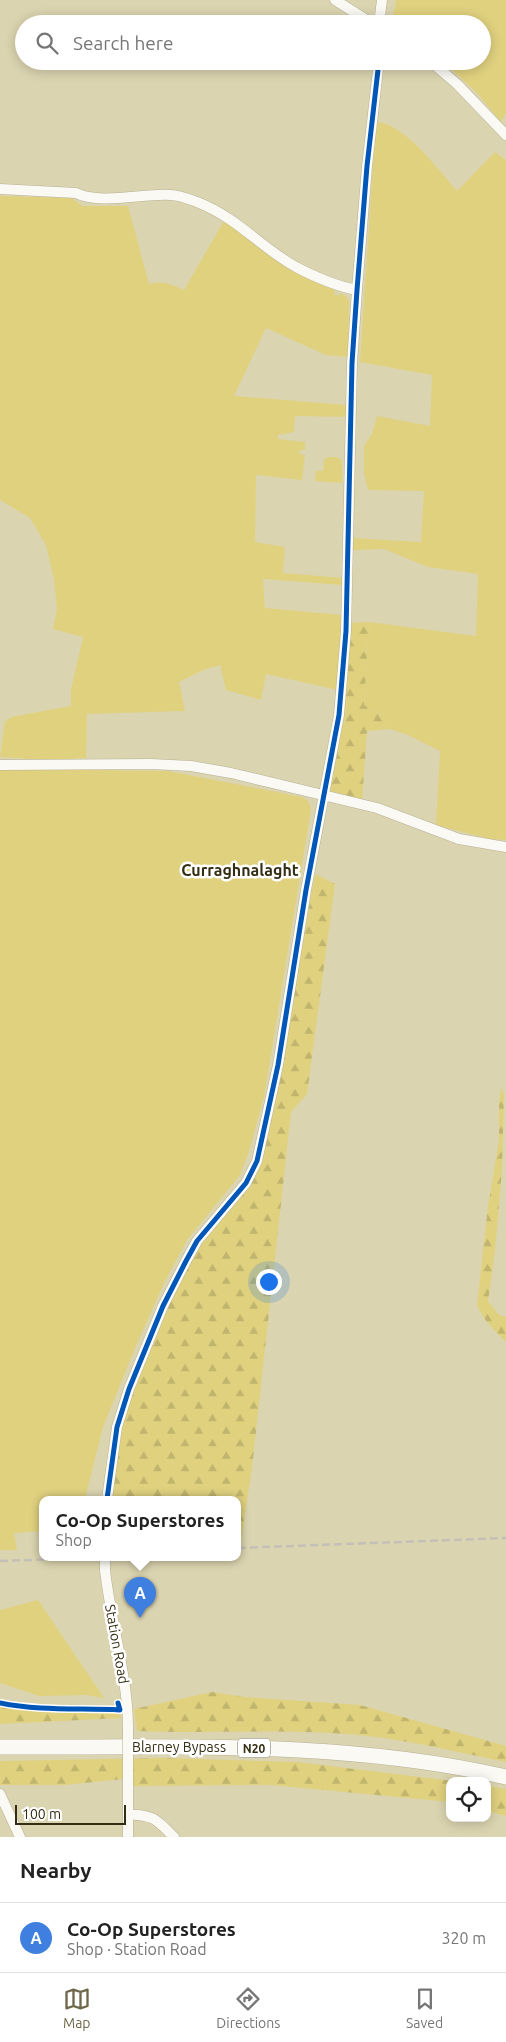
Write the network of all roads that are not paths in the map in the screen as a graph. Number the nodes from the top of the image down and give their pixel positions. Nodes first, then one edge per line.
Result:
1 (335, 0) edge
2 (382, 0) edge
3 (359, 15) edge
4 (381, 15) edge
5 (378, 70) edge
6 (441, 70) edge
7 (506, 135) edge
8 (0, 189) edge
9 (357, 290) junction
10 (0, 765) edge
11 (324, 796) junction
12 (506, 847) edge
13 (107, 1496) edge
14 (105, 1561) edge
15 (0, 1747) edge
16 (506, 1777) edge
17 (0, 1794) edge
18 (129, 1814) junction
19 (20, 1837) edge
20 (128, 1837) edge
21 (174, 1837) edge

1 - 3 street
2 - 4 street
5 - 9 street
6 - 7 street
8 - 9 street
9 - 11 street
10 - 11 street
11 - 12 street
11 - 13 street
14 - 18 street, Station Road, bridge
15 - 16 highway, Blarney Bypass / N20
17 - 19 street
18 - 20 street, Station Road
18 - 21 street

